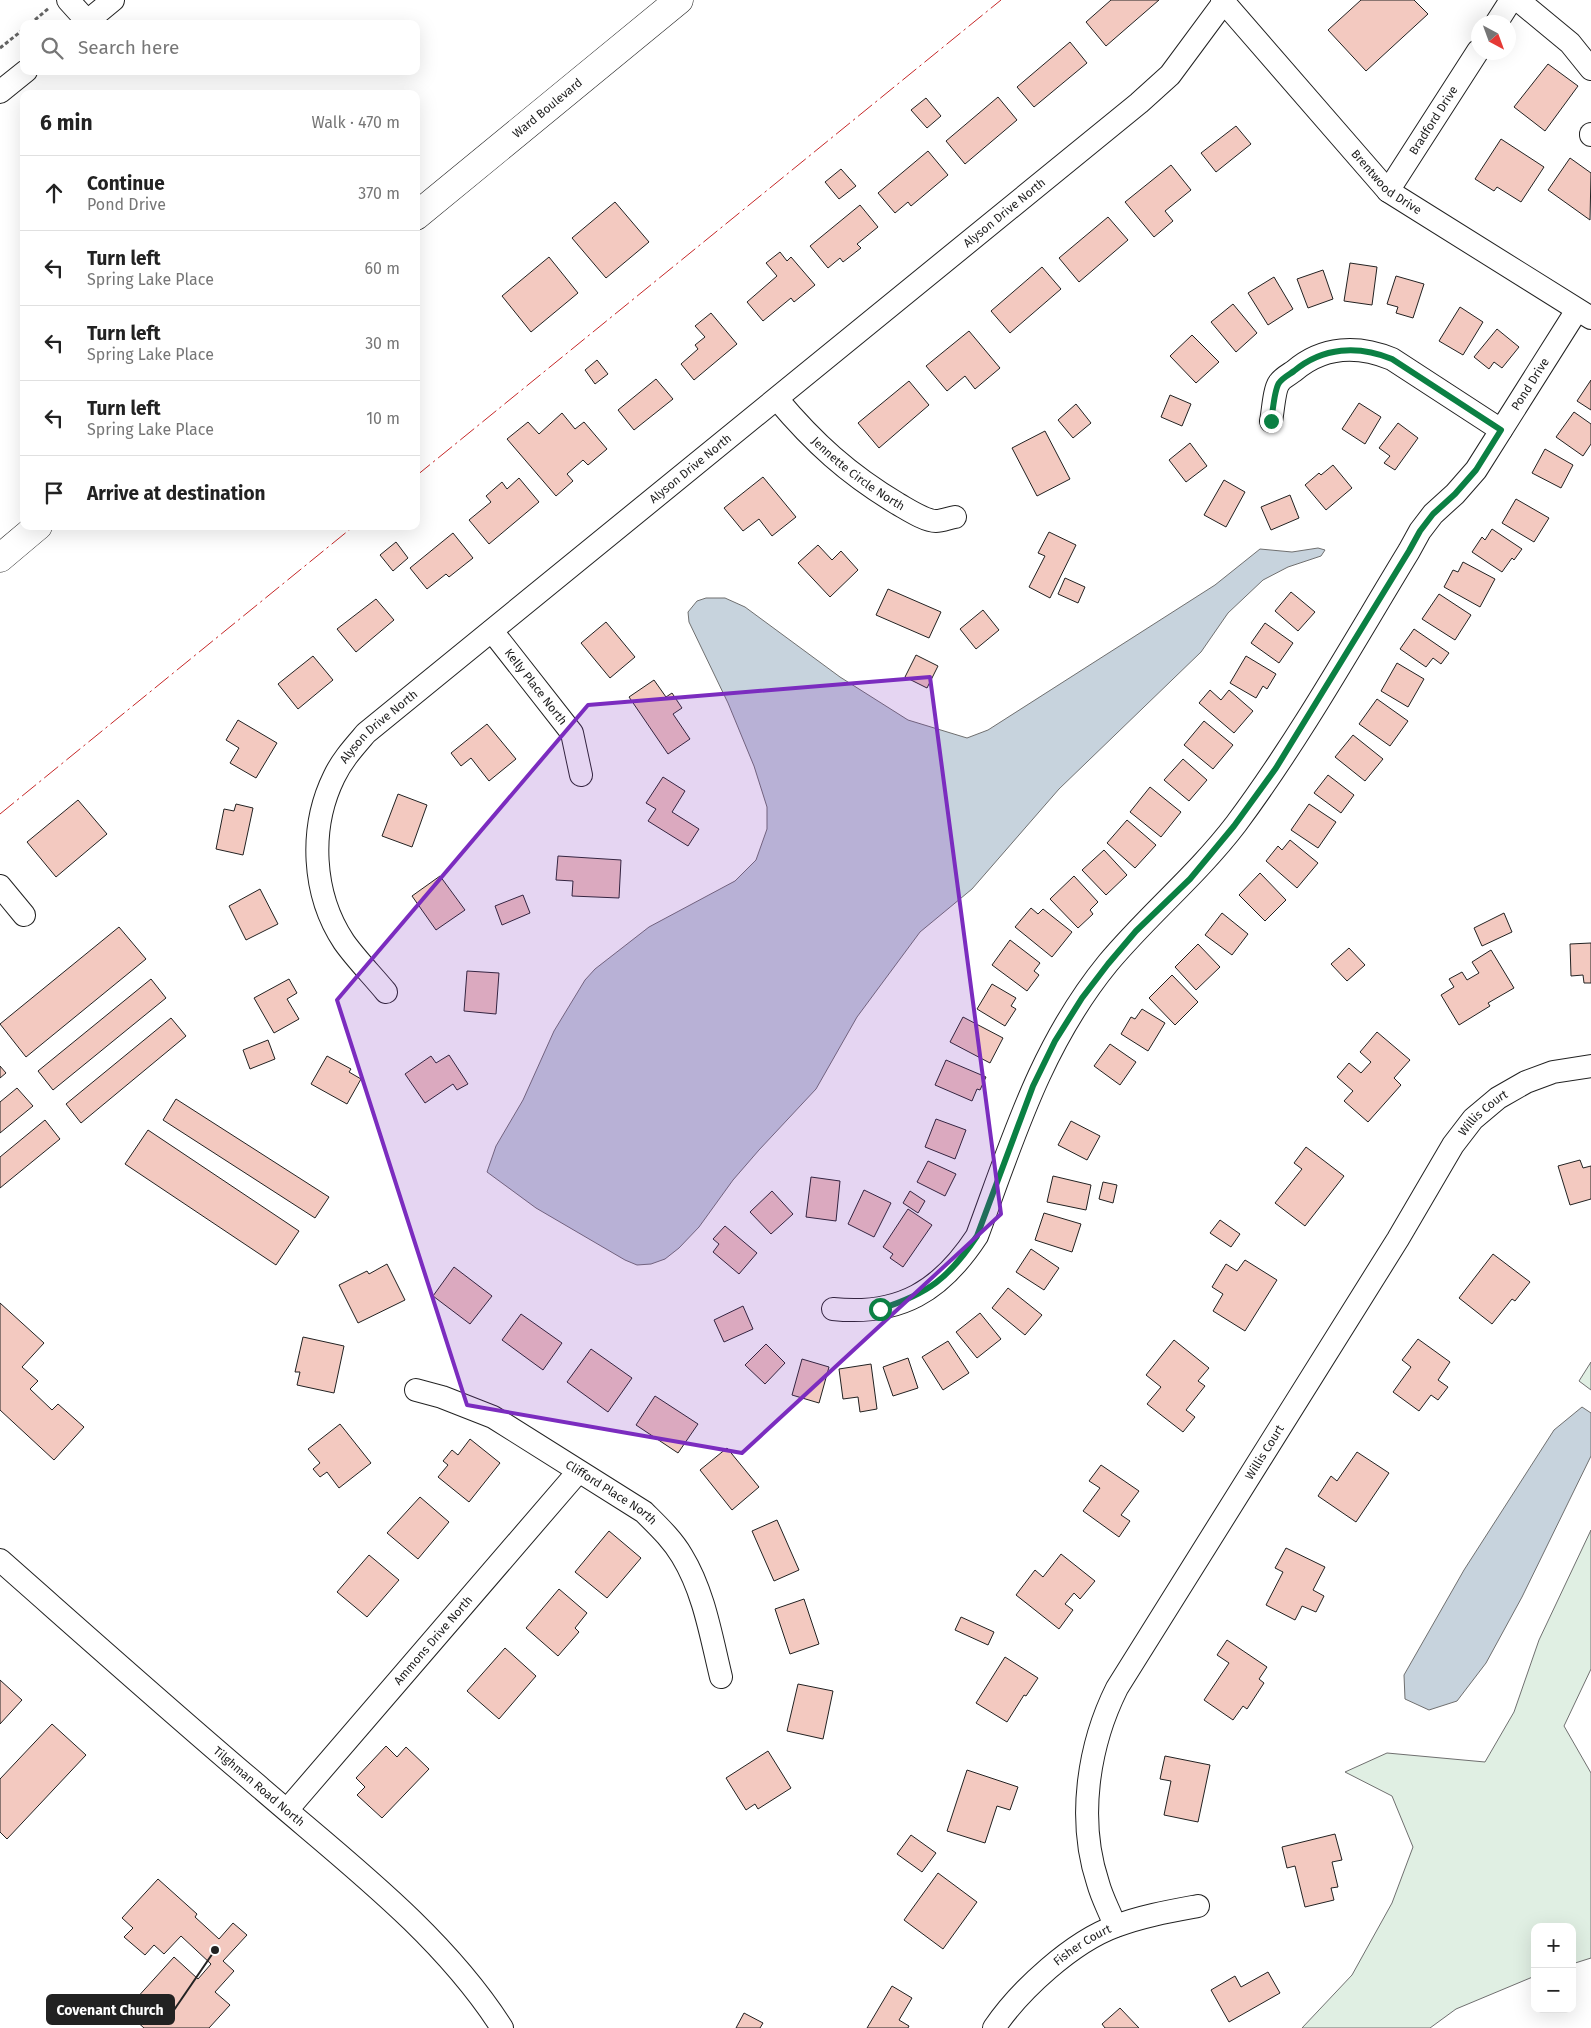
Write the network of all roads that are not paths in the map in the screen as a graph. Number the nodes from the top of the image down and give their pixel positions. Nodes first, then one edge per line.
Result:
1 (112, 0) edge
2 (679, 0) edge
3 (1511, 0) edge
4 (1518, 0) edge
5 (1223, 1) edge
6 (59, 4) edge
7 (1501, 15) edge
8 (82, 20) edge
9 (87, 20) edge
10 (1472, 60) edge
11 (1591, 69) edge
12 (21, 75) edge
13 (0, 92) edge
14 (1388, 191) junction
15 (420, 213) edge
16 (1584, 314) edge
17 (777, 398) junction
18 (1271, 421) dead end
19 (1501, 430) junction
20 (955, 517) dead end
21 (33, 530) edge
22 (0, 558) edge
23 (492, 631) junction
24 (581, 776) dead end
25 (0, 886) edge
26 (24, 915) dead end
27 (386, 992) dead end
28 (1591, 1066) edge
29 (833, 1309) dead end
30 (416, 1390) dead end
31 (578, 1472) junction
32 (0, 1560) edge
33 (721, 1677) dead end
34 (287, 1810) junction
35 (1198, 1906) dead end
36 (1116, 1926) junction
37 (502, 2028) edge
38 (994, 2028) edge

1 - 9 street
2 - 15 main road, Ward Boulevard
3 - 7 street
4 - 11 street
5 - 14 street, Brentwood Drive
5 - 17 street, Alyson Drive North
6 - 8 street
10 - 14 street, Bradford Drive
12 - 13 street
14 - 16 street, Brentwood Drive
16 - 19 street, Pond Drive
17 - 20 street, Jennette Circle North
17 - 23 street, Alyson Drive North
18 - 19 street
19 - 29 street, Pond Drive
21 - 22 main road
23 - 24 street, Kelly Place North
23 - 27 street, Alyson Drive North
25 - 26 street
28 - 36 street, Willis Court
30 - 31 street, Clifford Place North
31 - 33 street, Clifford Place North
31 - 34 street, Ammons Drive North
32 - 34 street, Tilghman Road North
34 - 37 street, Tilghman Road North
35 - 36 street, Fisher Court
36 - 38 street, Fisher Court

